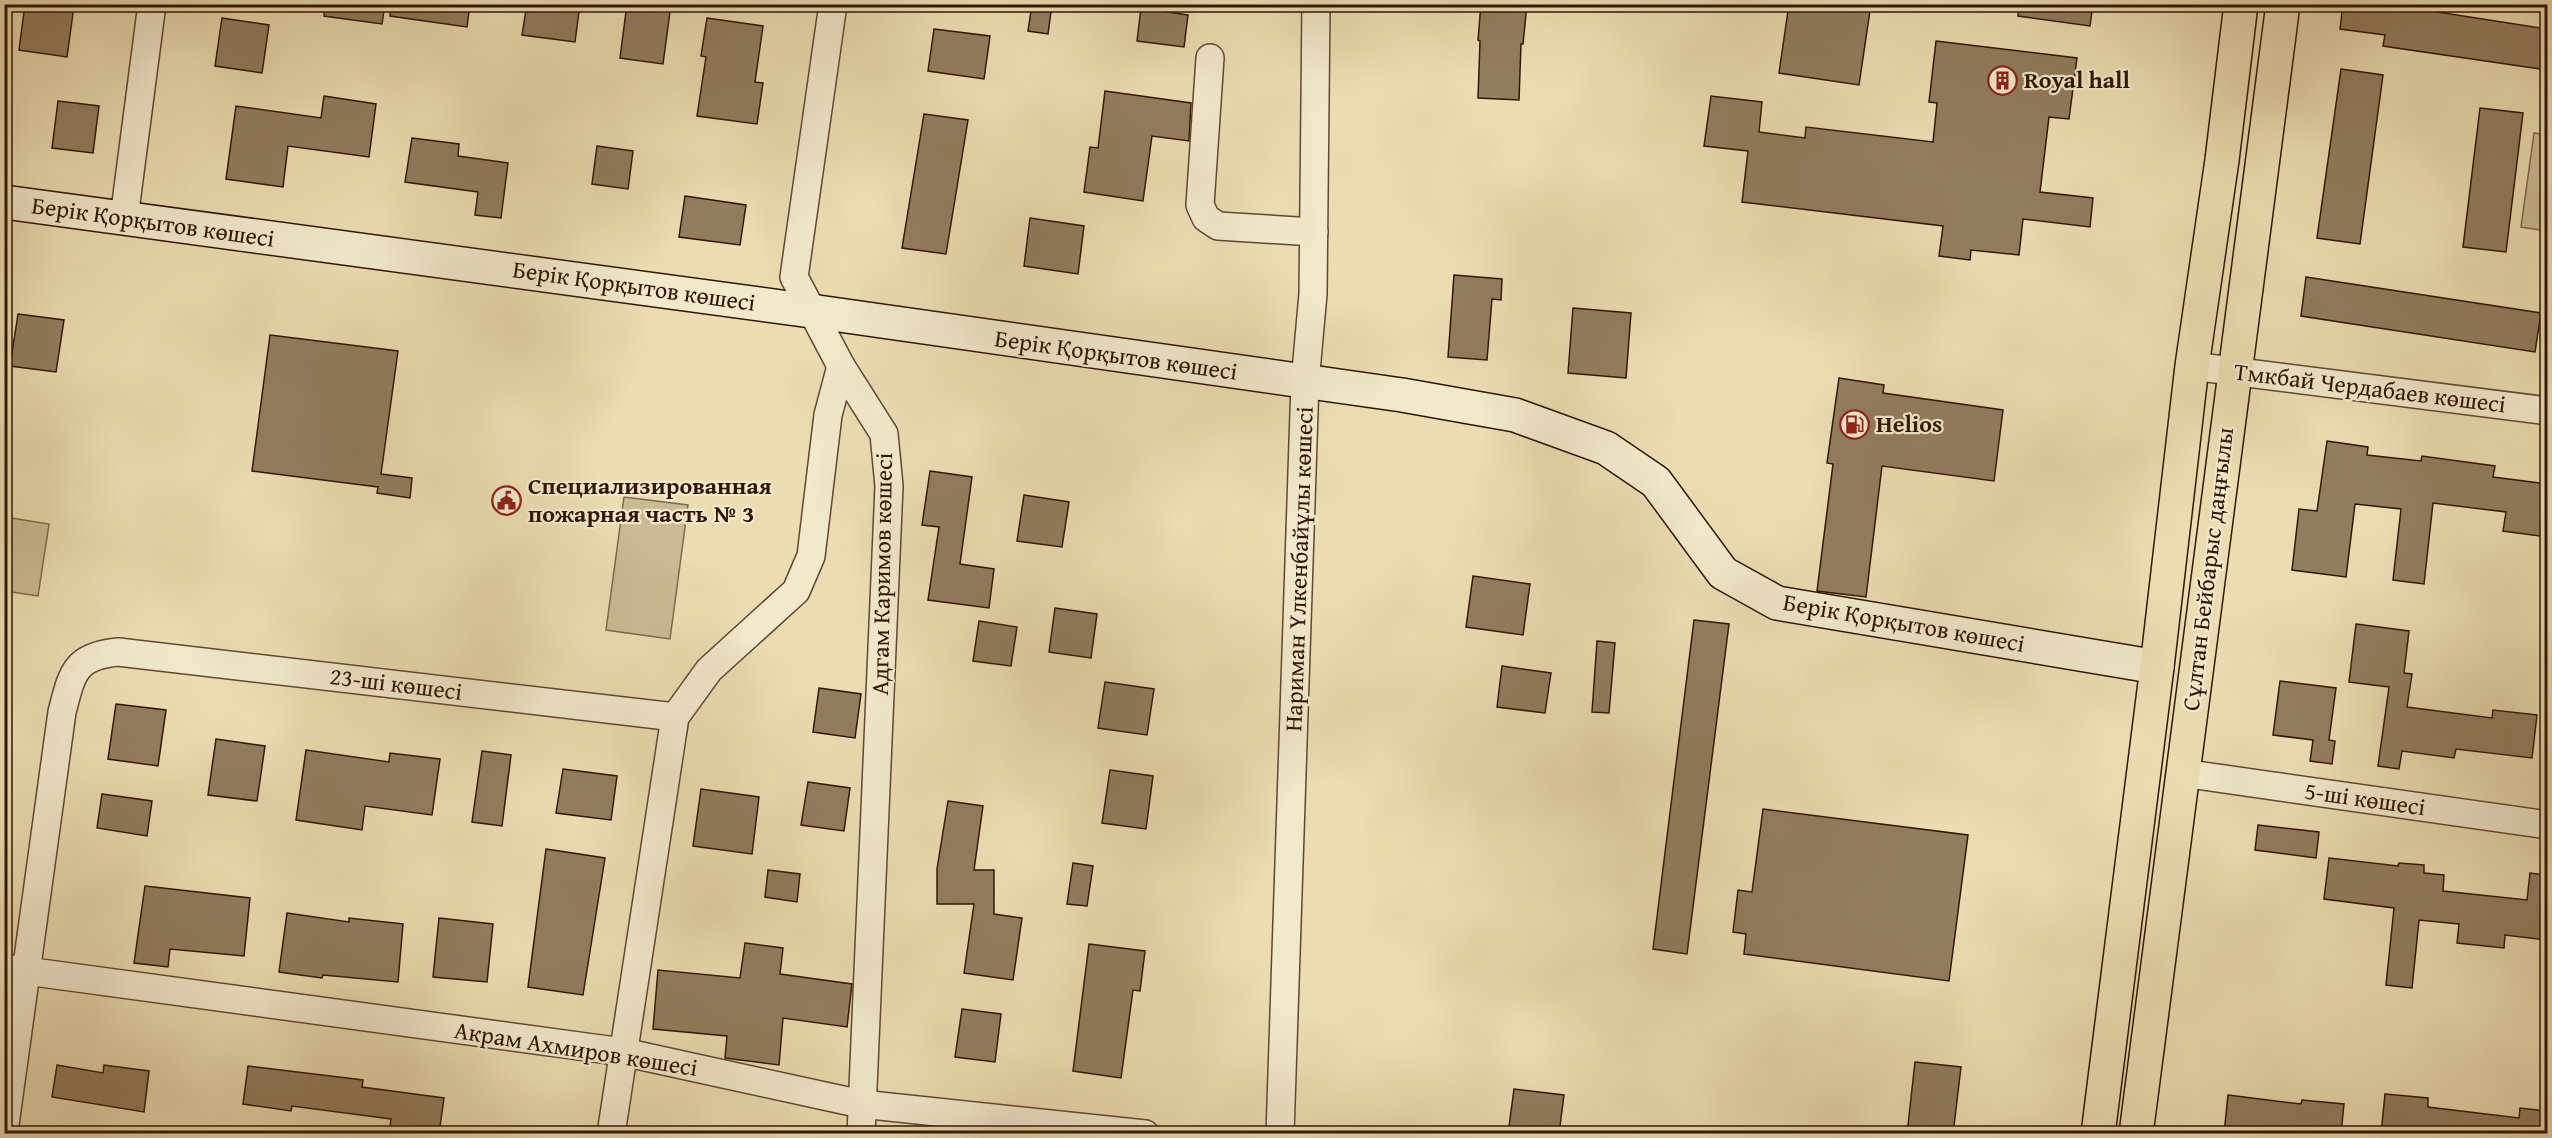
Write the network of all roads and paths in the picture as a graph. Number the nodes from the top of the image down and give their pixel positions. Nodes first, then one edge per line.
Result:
1 (152, 4) edge
2 (833, 4) edge
3 (1316, 4) edge
4 (2241, 4) edge
5 (2283, 4) edge
6 (1210, 58) dead end
7 (4, 202) edge
8 (124, 218) junction
9 (1314, 232) junction
10 (812, 310) junction
11 (841, 366) junction
12 (2192, 366) junction
13 (2234, 370) junction
14 (1305, 382) junction
15 (2547, 411) edge
16 (2157, 667) junction
17 (675, 717) junction
18 (2182, 773) junction
19 (2547, 825) edge
20 (14, 970) edge
21 (623, 1052) junction
22 (861, 1104) junction
23 (4, 1132) edge
24 (611, 1134) edge
25 (861, 1134) edge
26 (1145, 1134) edge
27 (1280, 1134) edge
28 (2098, 1134) edge
29 (2136, 1134) edge

1 - 8 street
2 - 10 street, Адгам Каримов көшесі
3 - 9 street, Нариман Үлкенбайұлы көшесі
4 - 12 main road, Сұлтан Бейбарыс даңғылы
5 - 13 main road, Сұлтан Бейбарыс даңғылы
6 - 9 street
7 - 8 street, Берік Қорқытов көшесі
8 - 10 street, Берік Қорқытов көшесі
9 - 14 street, Нариман Үлкенбайұлы көшесі
10 - 11 street, Адгам Каримов көшесі
10 - 14 street, Берік Қорқытов көшесі
11 - 17 street
11 - 22 street, Адгам Каримов көшесі
12 - 13 street, Тмкбай Чердабаев көшесі
12 - 16 main road, Сұлтан Бейбарыс даңғылы
13 - 15 street, Тмкбай Чердабаев көшесі
13 - 18 main road, Сұлтан Бейбарыс даңғылы
14 - 16 street, Берік Қорқытов көшесі
14 - 27 street, Нариман Үлкенбайұлы көшесі
16 - 28 main road, Сұлтан Бейбарыс даңғылы
17 - 20 street, 23-шi көшесi
17 - 21 street
18 - 19 street, 5-ші көшесі
18 - 29 main road, Сұлтан Бейбарыс даңғылы
20 - 21 street, Акрам Ахмиров көшесі
20 - 23 street, 23-шi көшесi
21 - 22 street, Акрам Ахмиров көшесі
21 - 24 street
22 - 25 street, Адгам Каримов көшесі
22 - 26 street, Акрам Ахмиров көшесі

